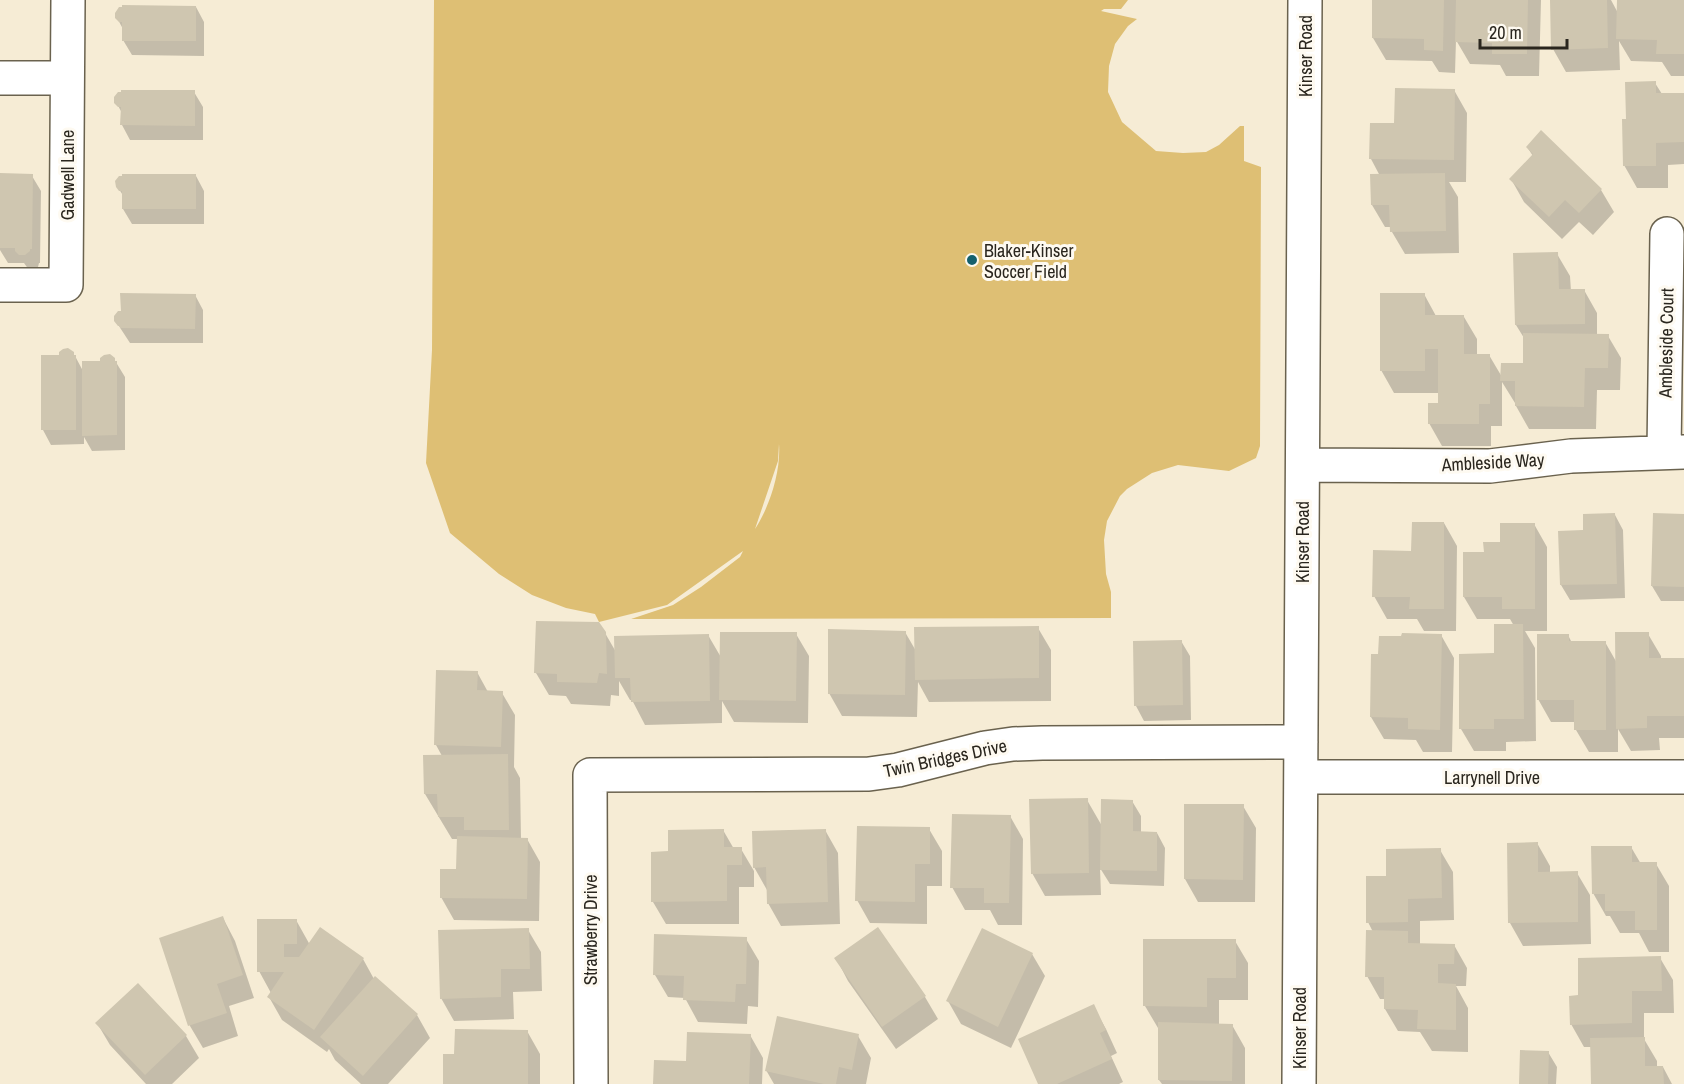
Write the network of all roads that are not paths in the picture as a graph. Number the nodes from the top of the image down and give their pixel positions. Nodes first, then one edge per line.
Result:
1 (68, 0) edge
2 (1305, 0) edge
3 (0, 78) edge
4 (67, 78) junction
5 (1667, 234) dead end
6 (0, 285) edge
7 (1674, 452) edge
8 (1303, 465) junction
9 (1301, 742) junction
10 (590, 776) joint
11 (1301, 777) junction
12 (1684, 777) edge
13 (591, 1084) edge
14 (1299, 1084) edge

1 - 4 street, Gadwell Lane
2 - 8 street, Kinser Road
3 - 4 street
4 - 6 street, Gadwell Lane
5 - 7 street, Ambleside Court
7 - 8 street, Ambleside Way
8 - 9 street, Kinser Road
9 - 10 street, Twin Bridges Drive
9 - 11 street, Kinser Road
10 - 13 street, Strawberry Drive
11 - 12 street, Larrynell Drive
11 - 14 street, Kinser Road

